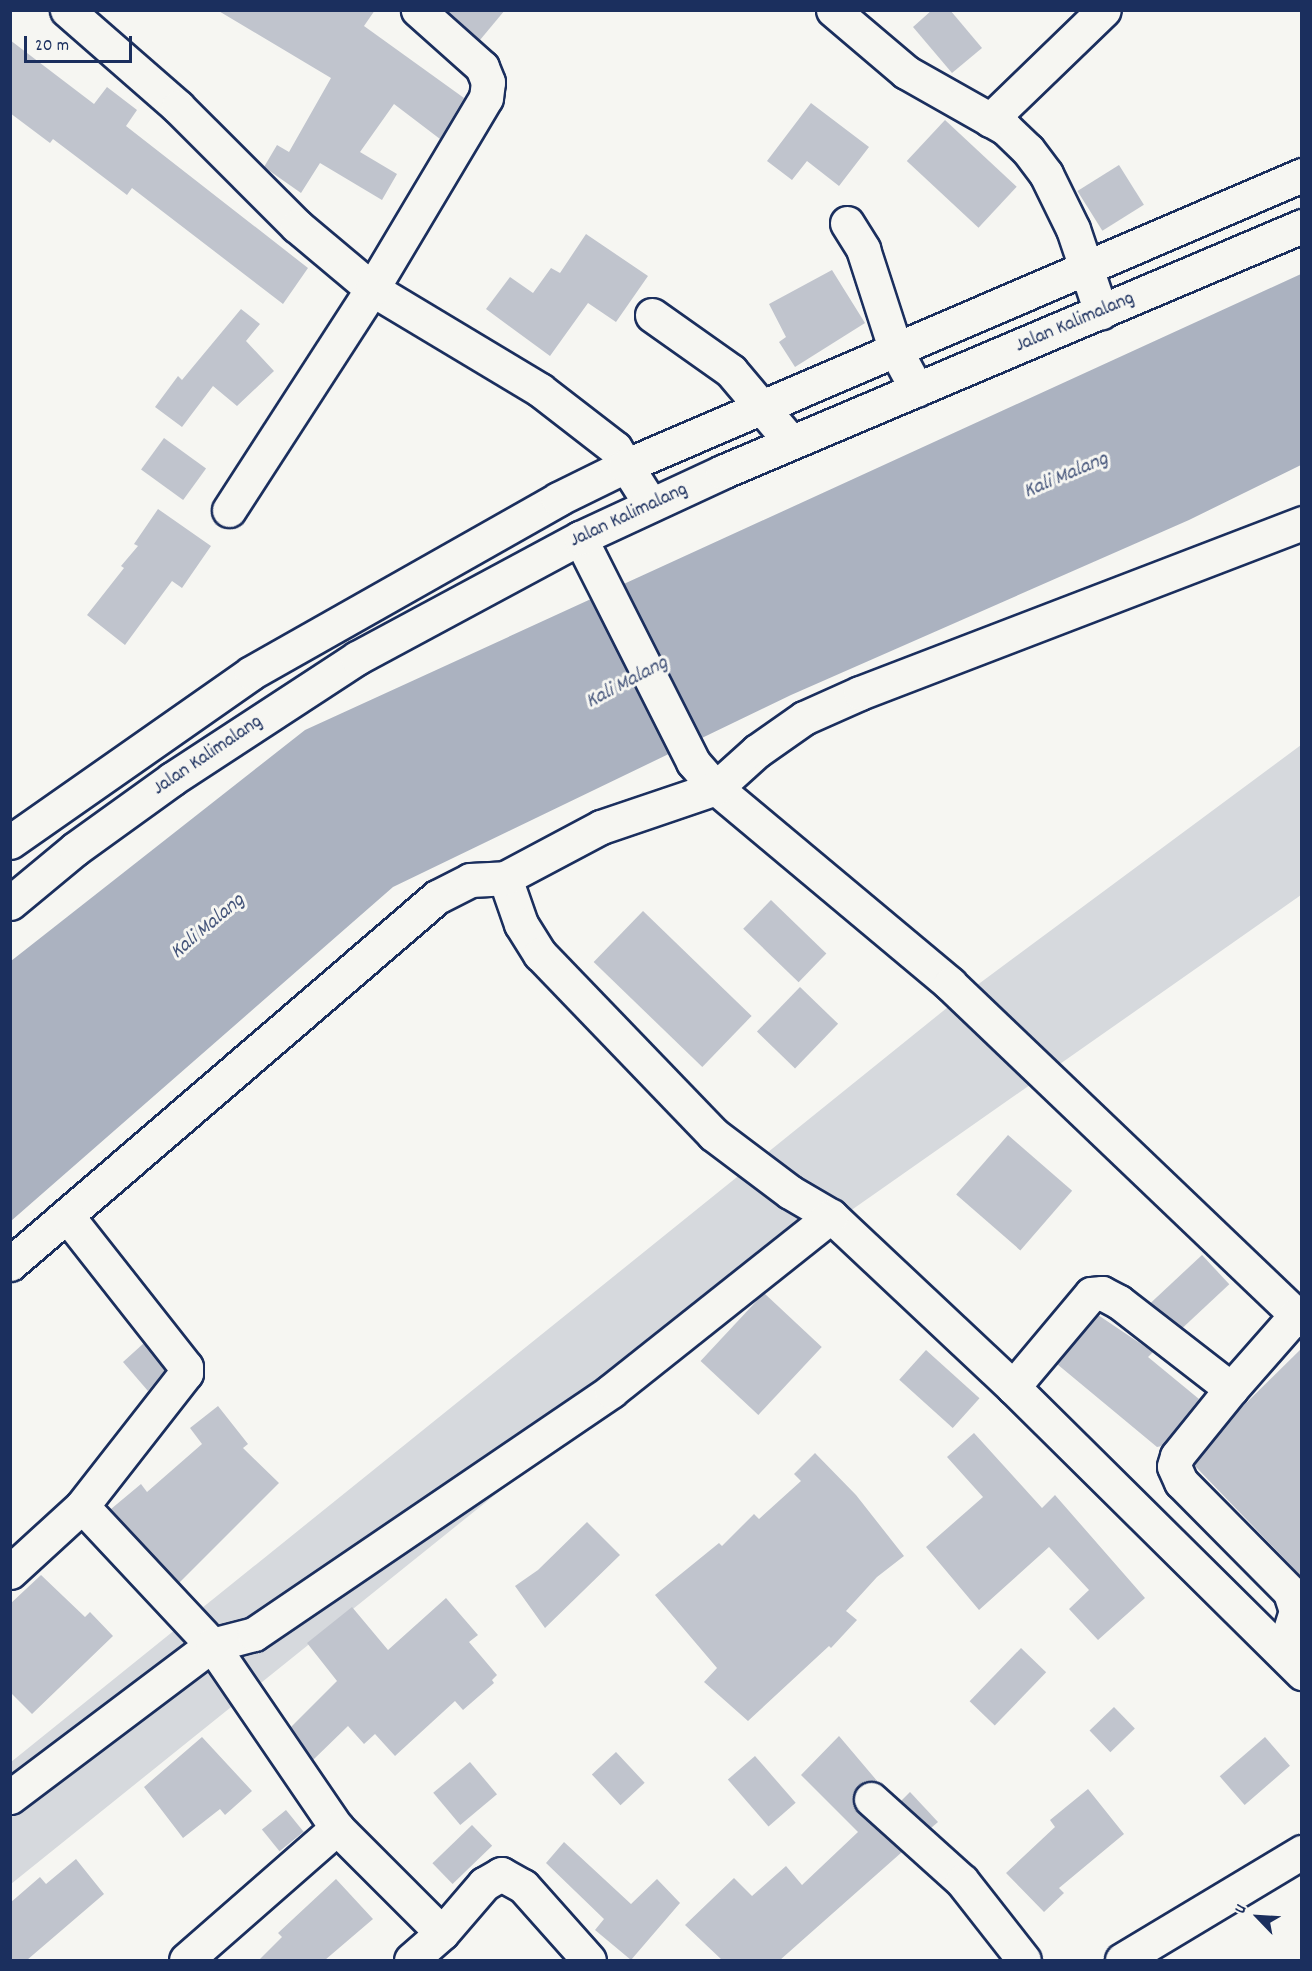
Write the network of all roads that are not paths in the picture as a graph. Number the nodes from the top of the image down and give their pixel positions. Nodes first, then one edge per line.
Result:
1 (418, 10) edge
2 (833, 10) edge
3 (1104, 10) edge
4 (77, 14) edge
5 (990, 120) junction
6 (1302, 175) edge
7 (847, 224) dead end
8 (1302, 226) edge
9 (1084, 269) junction
10 (372, 289) junction
11 (1101, 312) junction
12 (652, 315) dead end
13 (896, 351) junction
14 (917, 390) junction
15 (760, 408) junction
16 (791, 442) junction
17 (625, 466) junction
18 (651, 505) junction
19 (229, 510) dead end
20 (1302, 524) edge
21 (580, 538) junction
22 (716, 788) junction
23 (10, 842) edge
24 (505, 878) junction
25 (10, 903) edge
26 (67, 1216) junction
27 (831, 1216) junction
28 (10, 1264) edge
29 (1299, 1317) edge
30 (1013, 1387) junction
31 (1231, 1389) junction
32 (82, 1506) junction
33 (10, 1572) edge
34 (212, 1645) junction
35 (1292, 1663) edge
36 (10, 1797) edge
37 (872, 1799) dead end
38 (337, 1828) junction
39 (1302, 1852) edge
40 (442, 1933) junction
41 (186, 1960) edge
42 (411, 1960) edge
43 (589, 1960) edge
44 (1024, 1960) edge
45 (1122, 1960) edge

1 - 10 street
2 - 5 street
3 - 5 street
4 - 10 street
5 - 9 street
6 - 9 street
7 - 13 street
8 - 11 street, Jalan Kalimalang
9 - 11 street
9 - 13 street
10 - 17 street
10 - 19 street
11 - 14 street, Jalan Kalimalang
12 - 15 street
13 - 14 street
13 - 15 street
14 - 16 street, Jalan Kalimalang
15 - 16 street
15 - 17 street
16 - 18 street, Jalan Kalimalang
17 - 18 street
17 - 23 street
18 - 21 street, Jalan Kalimalang
20 - 22 street
21 - 22 street
21 - 25 street, Jalan Kalimalang
22 - 24 street
22 - 29 street
24 - 26 street
24 - 27 street
26 - 28 street
26 - 32 street
27 - 30 street
27 - 34 street
29 - 31 street
30 - 31 street
30 - 35 street
31 - 35 street
32 - 33 street
32 - 34 street
34 - 36 street
34 - 38 street
37 - 44 street
38 - 40 street
38 - 41 street
39 - 45 street
40 - 42 street
40 - 43 street

